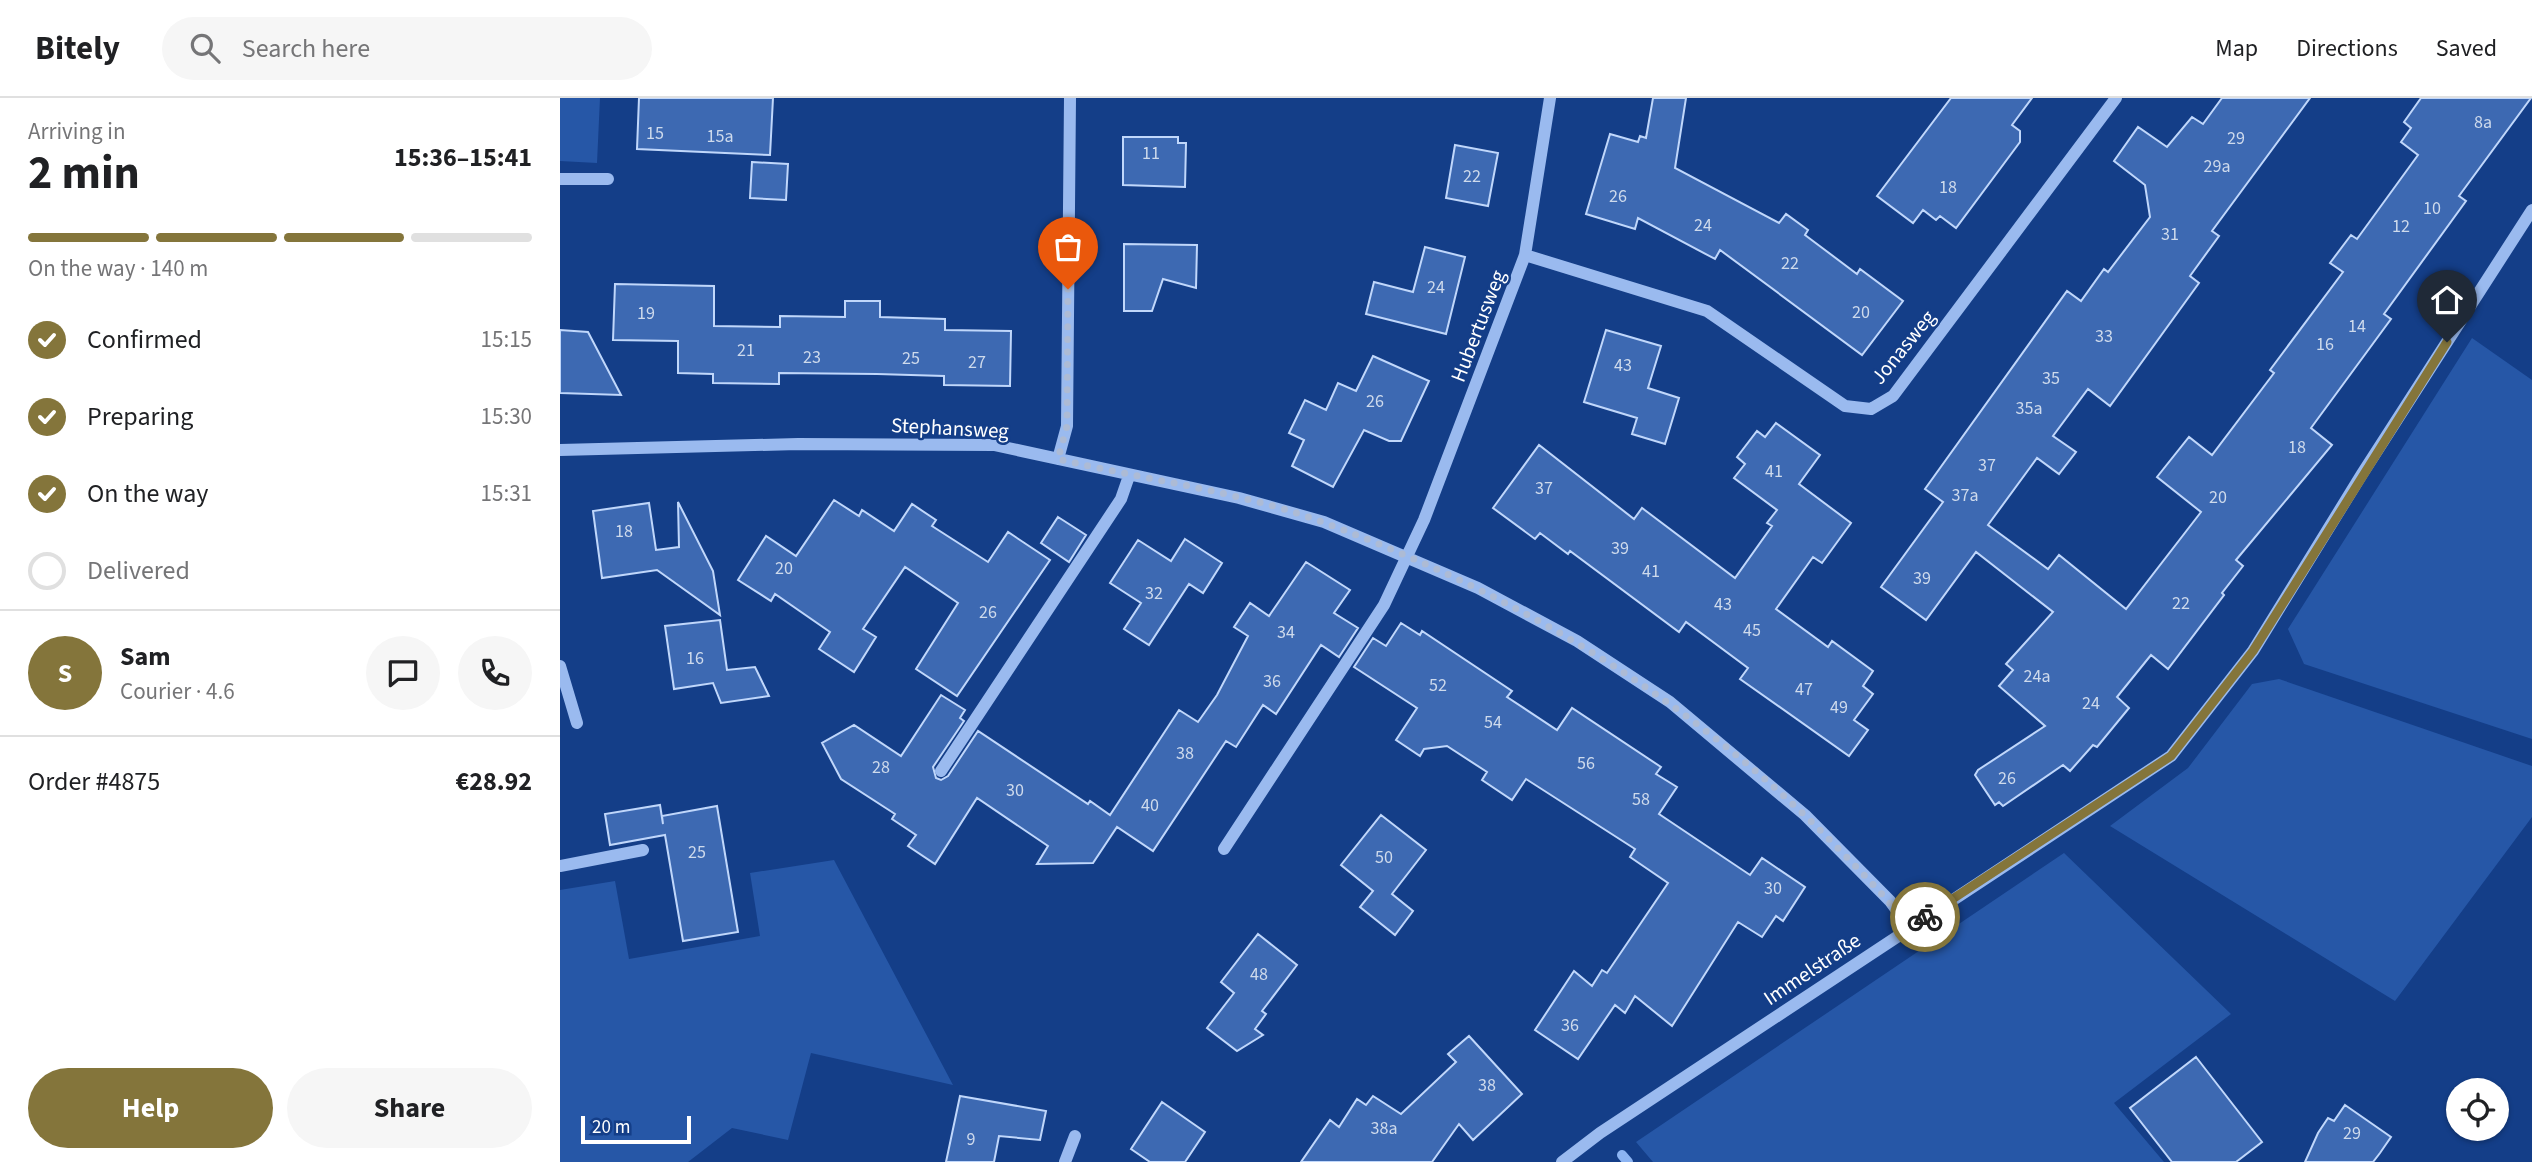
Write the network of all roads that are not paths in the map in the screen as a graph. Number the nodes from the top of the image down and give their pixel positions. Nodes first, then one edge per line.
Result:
1 (1070, 98) edge
2 (1550, 98) edge
3 (2116, 98) edge
4 (560, 179) edge
5 (608, 179) dead end
6 (2532, 210) edge
7 (1525, 255) junction
8 (560, 450) edge
9 (1058, 459) junction
10 (1129, 476) junction
11 (1407, 558) junction
12 (560, 666) edge
13 (577, 723) dead end
14 (941, 771) dead end
15 (1224, 849) dead end
16 (643, 850) dead end
17 (560, 866) edge
18 (1909, 927) junction
19 (1075, 1136) dead end
20 (1065, 1162) edge
21 (1562, 1162) edge

1 - 9 street
2 - 7 street, Hubertusweg
3 - 7 street, Jonasweg
4 - 5 street
6 - 18 street, Immelstraße
7 - 11 street, Hubertusweg
8 - 9 street, Stephansweg
9 - 10 street, Stephansweg
10 - 11 street, Stephansweg
10 - 14 street
11 - 15 street
11 - 18 street, Stephansweg
12 - 13 street
16 - 17 street
18 - 21 street, Immelstraße
19 - 20 street

